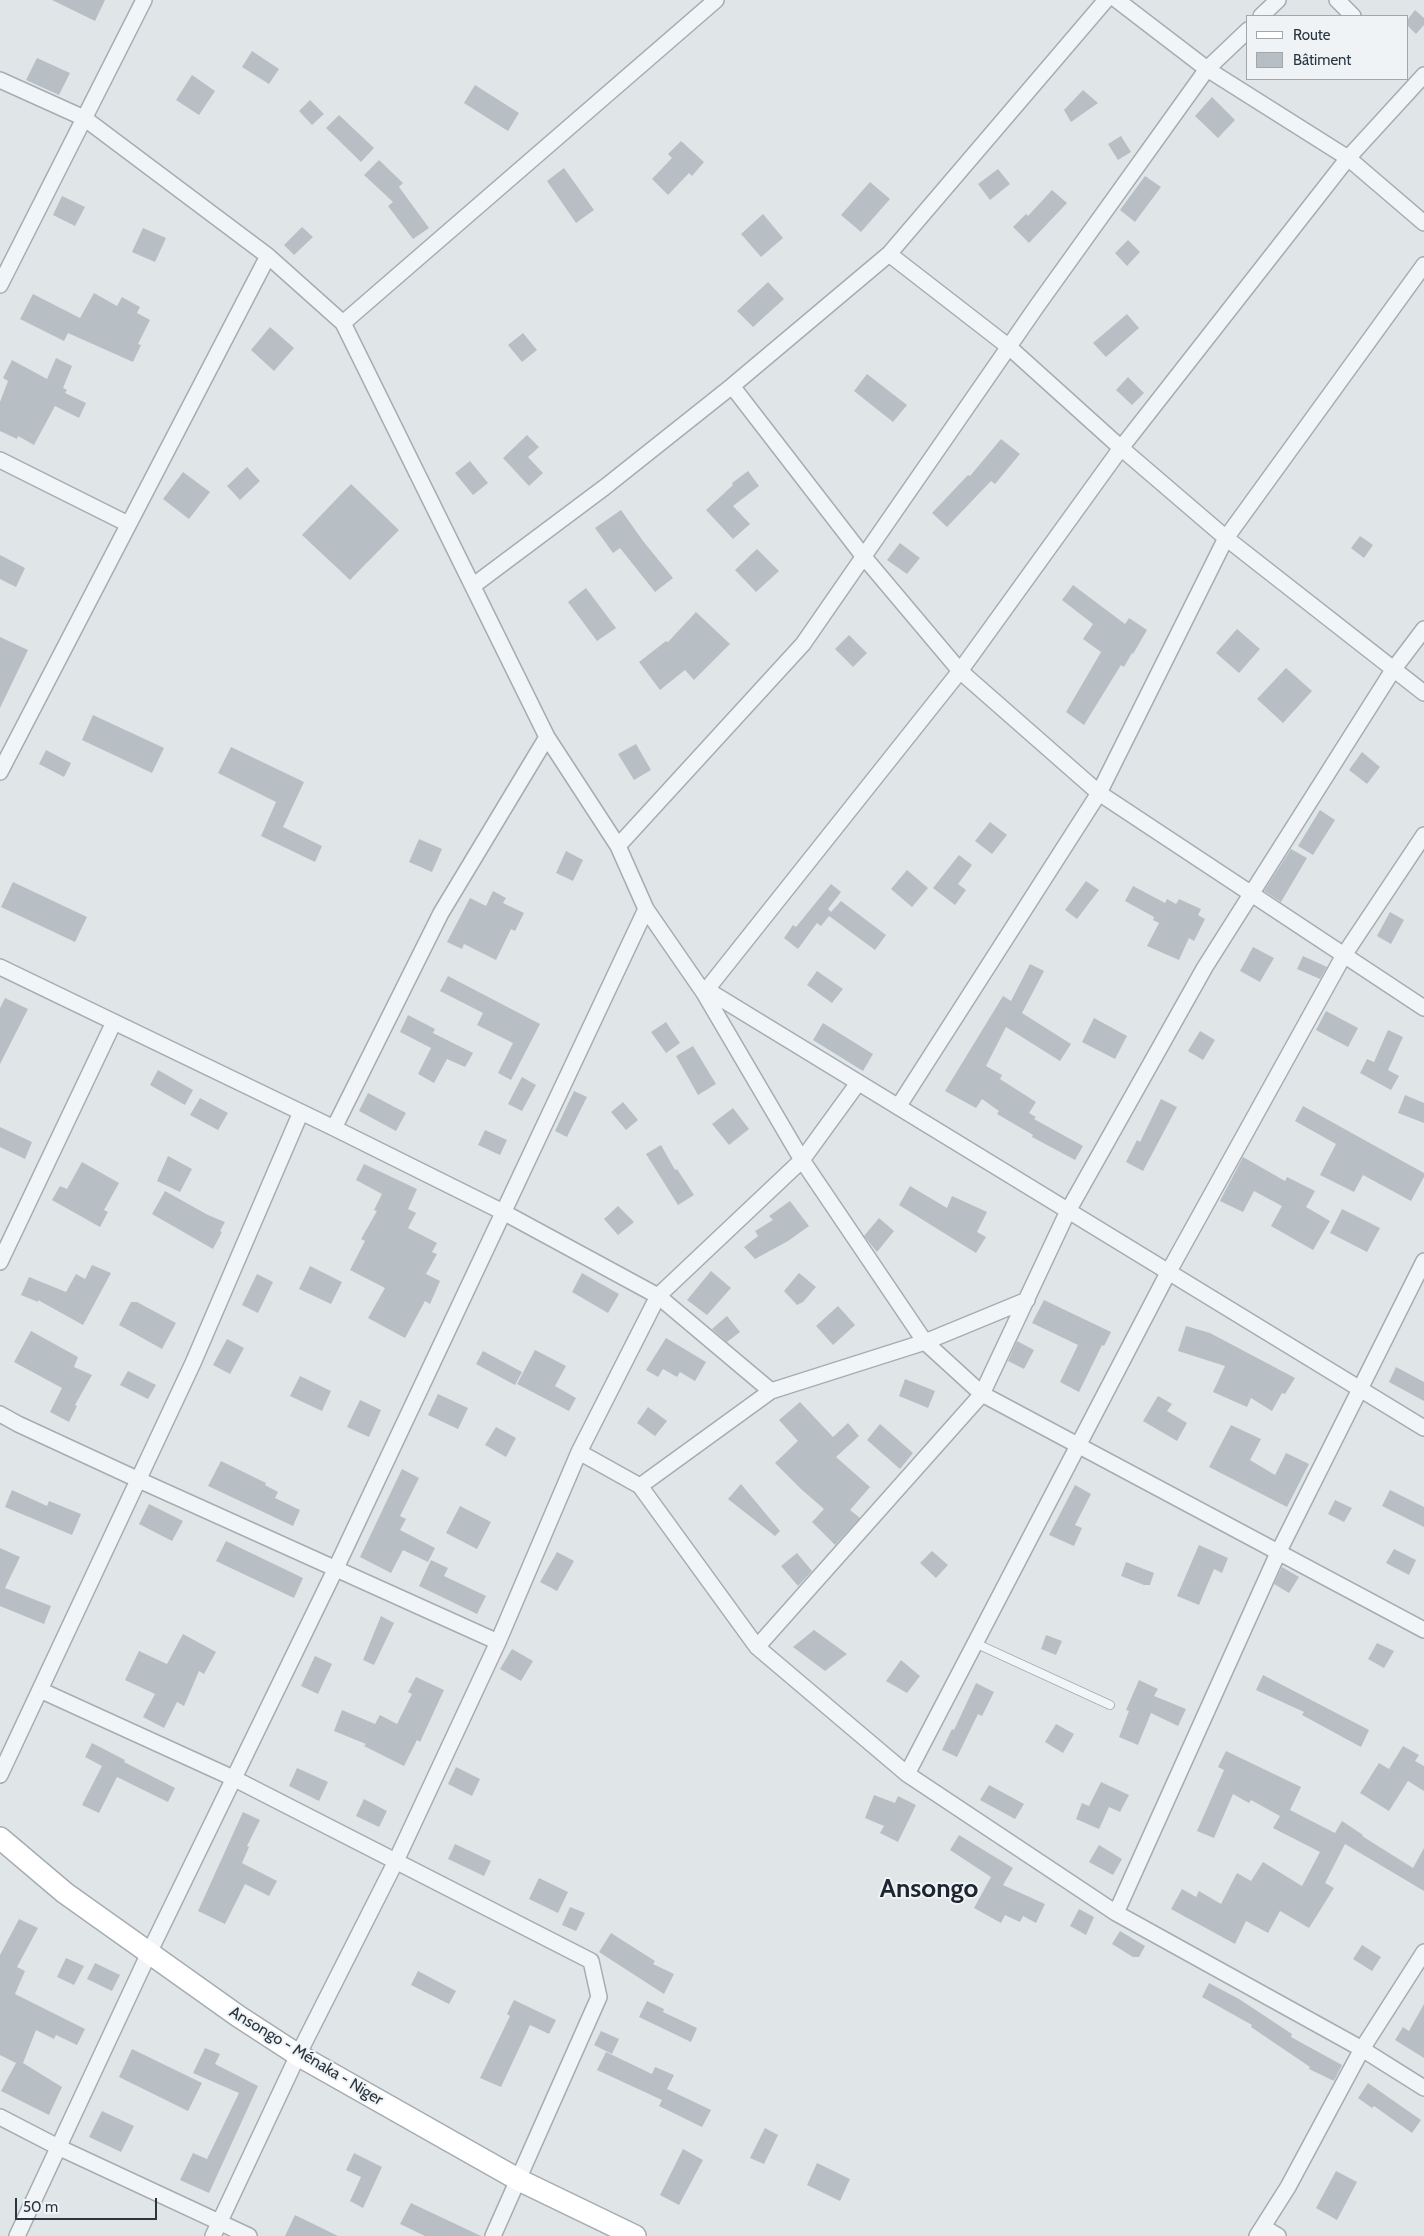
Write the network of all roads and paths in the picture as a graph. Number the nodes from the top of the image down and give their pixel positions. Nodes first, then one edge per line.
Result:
1 (144, 0) edge
2 (716, 0) edge
3 (1106, 0) edge
4 (1117, 0) edge
5 (1278, 0) edge
6 (1337, 0) edge
7 (1263, 15) edge
8 (1352, 15) edge
9 (1246, 32) edge
10 (1207, 69) junction
11 (1419, 78) edge
12 (0, 80) edge
13 (84, 118) junction
14 (1348, 158) junction
15 (1424, 223) edge
16 (889, 254) junction
17 (268, 256) junction
18 (1424, 265) edge
19 (0, 284) edge
20 (343, 324) junction
21 (1009, 347) junction
22 (732, 386) junction
23 (1121, 448) junction
24 (0, 460) edge
25 (128, 524) junction
26 (1226, 538) junction
27 (864, 557) junction
28 (474, 585) junction
29 (1424, 629) edge
30 (1393, 670) junction
31 (960, 671) junction
32 (1424, 694) edge
33 (547, 736) junction
34 (0, 772) edge
35 (1099, 793) junction
36 (1424, 835) edge
37 (618, 846) junction
38 (1250, 894) junction
39 (646, 909) junction
40 (1344, 954) junction
41 (0, 967) edge
42 (706, 992) junction
43 (1424, 1008) edge
44 (114, 1022) junction
45 (858, 1083) junction
46 (898, 1107) junction
47 (301, 1112) junction
48 (334, 1128) junction
49 (802, 1160) junction
50 (1068, 1211) junction
51 (503, 1212) junction
52 (1424, 1261) edge
53 (0, 1262) edge
54 (1168, 1273) junction
55 (658, 1296) junction
56 (1027, 1300) junction
57 (925, 1342) junction
58 (771, 1390) junction
59 (1360, 1390) junction
60 (982, 1394) junction
61 (0, 1414) edge
62 (1424, 1428) edge
63 (1077, 1446) junction
64 (579, 1452) junction
65 (139, 1480) junction
66 (640, 1486) junction
67 (1278, 1553) junction
68 (336, 1568) junction
69 (1424, 1630) edge
70 (498, 1642) junction
71 (975, 1643) junction
72 (757, 1647) junction
73 (40, 1690) junction
74 (1110, 1705) dead end
75 (907, 1774) junction
76 (0, 1775) edge
77 (233, 1778) junction
78 (0, 1838) edge
79 (395, 1863) junction
80 (1116, 1913) junction
81 (1424, 1952) edge
82 (149, 1953) junction
83 (1362, 2049) junction
84 (298, 2055) junction
85 (1424, 2088) edge
86 (0, 2117) edge
87 (58, 2147) junction
88 (519, 2180) junction
89 (219, 2222) junction
90 (1260, 2232) edge
91 (17, 2236) edge
92 (213, 2236) edge
93 (249, 2236) edge
94 (494, 2236) edge
95 (635, 2236) edge
96 (1278, 2236) edge

1 - 13 street
2 - 20 street
3 - 16 street
4 - 10 street
5 - 7 street
6 - 8 street
9 - 10 street
10 - 14 street
10 - 21 street
11 - 14 street
12 - 13 street
13 - 17 street
13 - 19 street
14 - 15 street
14 - 23 street
16 - 21 street
16 - 22 street
17 - 20 street
17 - 25 street
18 - 26 street
20 - 28 street
21 - 23 street
21 - 27 street
22 - 27 street
22 - 28 street
23 - 26 street
23 - 31 street
24 - 25 street
25 - 34 street
26 - 30 street
26 - 35 street
27 - 31 street
27 - 37 street
28 - 33 street
29 - 30 street
30 - 32 street
30 - 38 street
31 - 35 street
31 - 42 street
33 - 37 street
33 - 48 street
35 - 38 street
35 - 46 street
36 - 40 street
37 - 39 street
38 - 40 street
38 - 50 street
39 - 42 street
39 - 51 street
40 - 43 street
40 - 54 street
41 - 44 street
42 - 45 street
42 - 49 street
44 - 47 street
44 - 53 street
45 - 46 street
45 - 49 street
46 - 50 street
47 - 48 street
47 - 65 street
48 - 51 street
49 - 55 street
49 - 57 street
50 - 54 street
50 - 56 street
51 - 55 street
51 - 68 street
52 - 59 street
54 - 59 street
54 - 63 street
55 - 58 street
55 - 64 street
56 - 57 street
56 - 60 street
57 - 58 street
57 - 60 street
58 - 66 street
59 - 62 street
59 - 67 street
60 - 63 street
60 - 72 street
61 - 65 street
63 - 67 street
63 - 71 street
64 - 66 street
64 - 70 street
65 - 68 street
65 - 73 street
66 - 72 street
67 - 69 street
67 - 80 street
68 - 70 street
68 - 77 street
70 - 79 street
71 - 74 lane
71 - 75 street
72 - 75 street
73 - 76 street
73 - 77 street
75 - 80 street
77 - 79 street
77 - 82 street
78 - 82 main road, Ansongo - Ménaka - Niger
79 - 84 street
79 - 88 street
80 - 83 street
81 - 83 street
82 - 84 main road, Ansongo - Ménaka - Niger
82 - 87 street
83 - 85 street
83 - 90 street
84 - 88 main road, Ansongo - Ménaka - Niger
84 - 89 street
86 - 87 street
87 - 89 street
87 - 91 street
88 - 94 street
88 - 95 main road, Ansongo - Ménaka - Niger
89 - 92 street
89 - 93 street
90 - 96 street

